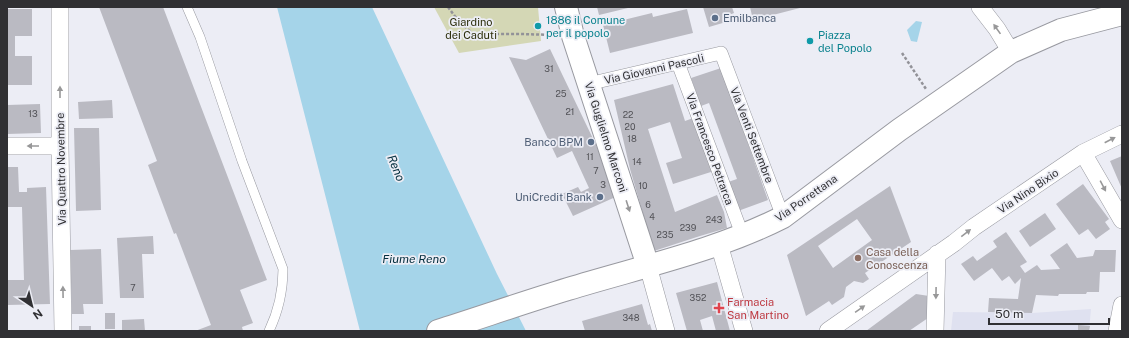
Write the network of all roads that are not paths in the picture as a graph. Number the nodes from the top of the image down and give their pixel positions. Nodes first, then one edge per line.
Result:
1 (60, 7) edge
2 (187, 7) edge
3 (566, 7) edge
4 (980, 7) edge
5 (1122, 14) edge
6 (1011, 52) junction
7 (721, 53) joint
8 (678, 63) junction
9 (588, 84) junction
10 (1122, 134) edge
11 (7, 146) edge
12 (60, 146) junction
13 (1084, 153) junction
14 (1120, 212) edge
15 (784, 217) junction
16 (742, 234) junction
17 (719, 244) junction
18 (937, 254) junction
19 (648, 266) junction
20 (1122, 306) edge
21 (63, 331) edge
22 (269, 331) edge
23 (438, 331) edge
24 (666, 331) edge
25 (744, 331) edge
26 (828, 331) edge
27 (935, 331) edge
28 (1118, 331) edge

12 -> 1 street, Via Quattro Novembre
2 - 22 lane
3 - 9 main road, Via Guglielmo Marconi
6 -> 4 street
5 - 6 main road, Via Porrettana
6 - 15 main road, Via Porrettana
7 - 8 street, Via Giovanni Pascoli
7 - 15 street, Via Venti Settembre
8 - 9 street, Via Giovanni Pascoli
8 - 16 street, Via Francesco Petrarca
9 -> 19 main road, Via Guglielmo Marconi
13 -> 10 street, Via Nino Bixio
12 -> 11 street
21 -> 12 street, Via Quattro Novembre
13 -> 14 street
18 -> 13 street, Via Nino Bixio
15 - 16 main road, Via Porrettana
16 - 17 main road, Via Porrettana
17 - 19 main road, Via Porrettana
17 - 25 street
26 -> 18 street, Via Nino Bixio
18 -> 27 street
19 - 23 main road, Via Porrettana
19 - 24 street
20 - 28 street

